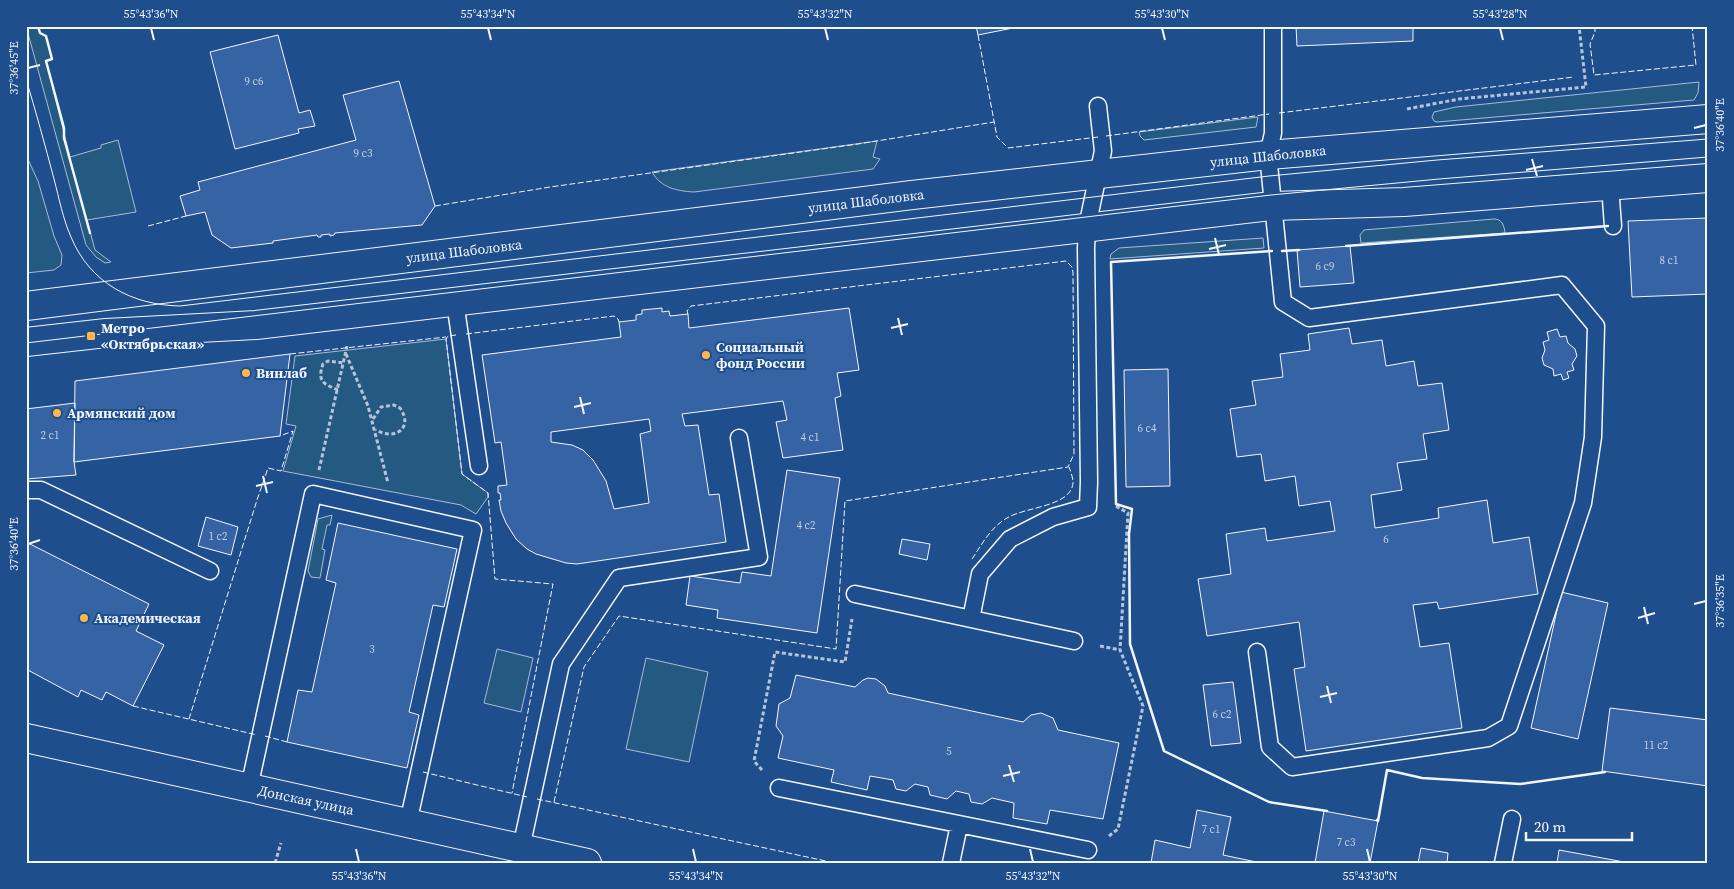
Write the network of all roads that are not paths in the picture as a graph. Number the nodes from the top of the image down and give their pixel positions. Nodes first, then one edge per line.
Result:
1 (1273, 26) edge
2 (1098, 106) dead end
3 (1708, 119) edge
4 (1268, 155) junction
5 (1099, 174) junction
6 (1708, 178) edge
7 (1610, 186) junction
8 (1272, 206) junction
9 (1613, 226) dead end
10 (1087, 227) junction
11 (455, 302) junction
12 (26, 306) edge
13 (26, 342) edge
14 (739, 438) dead end
15 (479, 466) dead end
16 (26, 490) edge
17 (210, 571) dead end
18 (855, 594) road end
19 (971, 618) junction
20 (1074, 641) dead end
21 (1257, 652) dead end
22 (26, 738) edge
23 (249, 788) junction
24 (779, 788) road end
25 (1512, 819) dead end
26 (408, 823) junction
27 (960, 824) junction
28 (520, 848) junction
29 (1088, 850) road end
30 (587, 863) edge
31 (951, 863) edge
32 (1503, 863) edge

1 - 4 lane
2 - 5 lane
3 - 4 main road, улица Шаболовка
4 - 5 main road, улица Шаболовка
4 - 8 lane
5 - 10 lane
5 - 12 main road, улица Шаболовка
6 - 7 main road
7 - 8 main road
7 - 9 lane
8 - 10 main road
8 - 21 lane
10 - 11 main road
10 - 19 lane
11 - 13 main road
11 - 15 lane
14 - 28 lane
16 - 17 lane
18 - 19 lane
19 - 20 lane
22 - 23 main road, Донская улица
23 - 26 main road, Донская улица
23 - 26 lane
24 - 27 lane
25 - 32 lane
26 - 28 main road, Донская улица
27 - 29 lane
27 - 31 lane
28 - 30 main road, Донская улица

